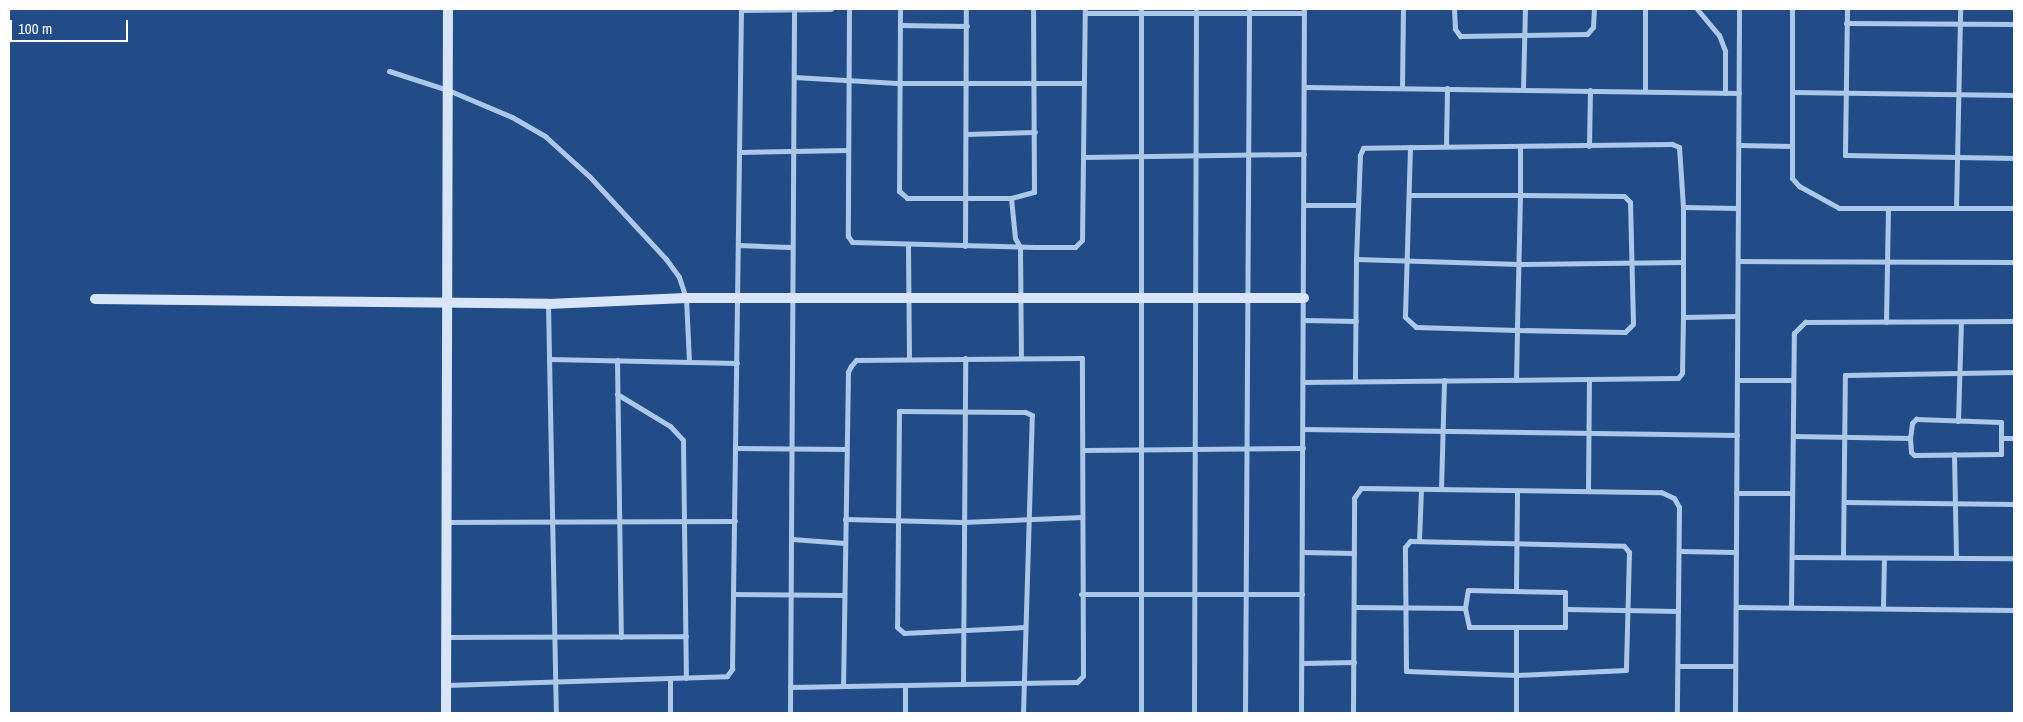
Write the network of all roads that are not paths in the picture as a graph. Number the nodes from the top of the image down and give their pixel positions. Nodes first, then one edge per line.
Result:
1 (448, 9) edge
2 (831, 9) edge
3 (848, 9) edge
4 (900, 9) edge
5 (966, 9) edge
6 (1033, 9) edge
7 (1403, 9) edge
8 (1454, 9) edge
9 (1525, 9) edge
10 (1594, 9) edge
11 (1645, 9) edge
12 (1697, 9) edge
13 (1739, 9) edge
14 (1792, 9) edge
15 (1847, 9) edge
16 (1960, 9) edge
17 (741, 10) edge
18 (794, 10) edge
19 (1249, 10) edge
20 (1085, 11) edge
21 (1141, 11) edge
22 (1196, 11) edge
23 (1304, 11) edge
24 (1846, 23) junction
25 (1959, 23) junction
26 (2014, 24) edge
27 (900, 25) junction
28 (967, 26) junction
29 (1524, 35) junction
30 (389, 72) dead end
31 (794, 77) junction
32 (847, 79) junction
33 (897, 82) junction
34 (965, 83) junction
35 (1034, 83) junction
36 (1084, 83) junction
37 (1304, 87) junction
38 (1402, 88) junction
39 (1447, 88) junction
40 (1523, 89) junction
41 (448, 90) junction
42 (1590, 90) junction
43 (1645, 91) junction
44 (1792, 92) junction
45 (1845, 92) junction
46 (1725, 93) junction
47 (1739, 93) junction
48 (1957, 95) junction
49 (2014, 95) edge
50 (1035, 132) junction
51 (966, 134) junction
52 (1739, 145) junction
53 (1446, 146) junction
54 (1590, 146) junction
55 (1792, 146) junction
56 (1410, 147) junction
57 (1520, 147) junction
58 (847, 150) junction
59 (740, 152) junction
60 (792, 154) junction
61 (1304, 154) junction
62 (1248, 155) junction
63 (1196, 156) junction
64 (1083, 157) junction
65 (1143, 157) junction
66 (1956, 158) junction
67 (2014, 158) edge
68 (1410, 195) junction
69 (1520, 195) junction
70 (965, 198) junction
71 (1011, 198) junction
72 (1304, 205) junction
73 (1358, 205) junction
74 (1684, 207) junction
75 (1738, 208) junction
76 (1956, 208) junction
77 (2014, 208) edge
78 (1888, 209) junction
79 (738, 245) junction
80 (908, 245) junction
81 (965, 246) junction
82 (790, 247) junction
83 (1020, 247) junction
84 (1356, 259) junction
85 (1407, 261) junction
86 (1738, 261) junction
87 (1683, 262) junction
88 (1886, 262) junction
89 (2014, 262) edge
90 (1519, 264) junction
91 (1632, 264) junction
92 (686, 298) junction
93 (1304, 298) junction
94 (94, 299) dead end
95 (908, 299) junction
96 (1020, 299) junction
97 (1142, 299) junction
98 (738, 300) junction
99 (792, 300) junction
100 (1197, 300) junction
101 (1246, 300) junction
102 (447, 301) junction
103 (548, 304) junction
104 (1684, 316) junction
105 (1738, 316) junction
106 (1304, 320) junction
107 (1356, 321) junction
108 (2014, 321) edge
109 (1886, 322) junction
110 (1961, 322) junction
111 (1517, 330) junction
112 (1021, 357) junction
113 (549, 358) junction
114 (965, 358) junction
115 (909, 359) junction
116 (617, 360) junction
117 (688, 362) junction
118 (737, 363) junction
119 (1960, 372) junction
120 (2014, 372) edge
121 (1355, 380) junction
122 (1444, 380) junction
123 (1516, 380) junction
124 (1737, 380) junction
125 (1792, 380) junction
126 (1589, 381) junction
127 (1303, 382) junction
128 (617, 394) junction
129 (964, 410) junction
130 (1958, 420) junction
131 (1303, 429) junction
132 (1442, 432) junction
133 (1590, 434) junction
134 (1737, 435) junction
135 (1793, 436) junction
136 (1842, 438) junction
137 (1910, 438) junction
138 (2002, 438) junction
139 (2014, 438) edge
140 (736, 448) junction
141 (793, 448) junction
142 (1303, 448) junction
143 (846, 449) junction
144 (1246, 449) junction
145 (1083, 450) junction
146 (1141, 450) junction
147 (1195, 450) junction
148 (1954, 454) junction
149 (1421, 489) junction
150 (1441, 489) junction
151 (1517, 491) junction
152 (1588, 491) junction
153 (1736, 493) junction
154 (1792, 493) junction
155 (1844, 502) junction
156 (1954, 504) junction
157 (2014, 504) edge
158 (1082, 517) junction
159 (846, 519) junction
160 (552, 520) junction
161 (896, 520) junction
162 (617, 521) junction
163 (735, 521) junction
164 (1029, 521) junction
165 (447, 522) junction
166 (684, 522) junction
167 (964, 522) junction
168 (792, 539) junction
169 (1419, 541) junction
170 (845, 543) junction
171 (1517, 543) junction
172 (1680, 551) junction
173 (1303, 552) junction
174 (1736, 552) junction
175 (1354, 553) junction
176 (1843, 556) junction
177 (1792, 557) junction
178 (1956, 557) junction
179 (1884, 558) junction
180 (2014, 558) edge
181 (1516, 590) junction
182 (734, 594) junction
183 (1081, 594) junction
184 (1246, 594) junction
185 (1302, 594) junction
186 (791, 595) junction
187 (844, 595) junction
188 (1141, 595) junction
189 (1194, 595) junction
190 (1404, 606) junction
191 (1354, 607) junction
192 (1736, 607) junction
193 (1791, 607) junction
194 (1465, 608) junction
195 (1883, 608) junction
196 (1567, 610) junction
197 (2014, 610) edge
198 (1628, 611) junction
199 (1678, 611) junction
200 (1025, 627) junction
201 (1516, 628) junction
202 (963, 631) junction
203 (686, 636) junction
204 (446, 637) junction
205 (555, 637) junction
206 (621, 637) junction
207 (1354, 662) junction
208 (1302, 663) junction
209 (1678, 666) junction
210 (1735, 666) junction
211 (1516, 675) junction
212 (670, 678) junction
213 (686, 678) junction
214 (555, 682) junction
215 (1024, 683) junction
216 (905, 684) junction
217 (963, 684) junction
218 (446, 685) junction
219 (843, 686) junction
220 (790, 687) junction
221 (446, 713) edge
222 (556, 713) edge
223 (670, 713) edge
224 (790, 713) edge
225 (905, 713) edge
226 (1023, 713) edge
227 (1141, 713) edge
228 (1194, 713) edge
229 (1245, 713) edge
230 (1301, 713) edge
231 (1354, 713) edge
232 (1516, 713) edge
233 (1677, 713) edge
234 (1735, 713) edge

1 - 41 street
2 - 18 street
3 - 32 street
4 - 27 street
5 - 28 street
6 - 35 street
7 - 38 street
8 - 29 street
9 - 29 street
10 - 29 street
11 - 43 street
12 - 46 street
13 - 47 street
14 - 44 street
15 - 24 street
16 - 25 street
17 - 18 street
17 - 59 street
18 - 31 street
19 - 22 street
19 - 23 street
19 - 62 street
20 - 21 street
20 - 36 street
21 - 22 street
21 - 65 street
22 - 63 street
23 - 37 street
24 - 25 street
24 - 45 street
25 - 26 street
25 - 48 street
27 - 28 street
27 - 33 street
28 - 34 street
29 - 40 street
30 - 41 street
31 - 32 street
31 - 60 street
32 - 33 street
32 - 58 street
33 - 34 street
33 - 70 street
34 - 35 street
34 - 51 street
35 - 36 street
35 - 50 street
36 - 64 street
37 - 38 street
37 - 61 street
38 - 39 street
39 - 40 street
39 - 53 street
40 - 42 street
41 - 92 street
41 - 102 street
42 - 43 street
42 - 54 street
43 - 46 street
44 - 45 street
44 - 55 street
45 - 48 street
45 - 66 street
46 - 47 street
47 - 52 street
48 - 49 street
48 - 66 street
50 - 51 street
50 - 71 street
51 - 70 street
52 - 55 street
52 - 75 street
53 - 56 street
53 - 57 street
54 - 57 street
54 - 74 street
55 - 78 street
56 - 68 street
56 - 73 street
57 - 69 street
58 - 60 street
58 - 80 street
59 - 60 street
59 - 79 street
60 - 82 street
61 - 62 street
61 - 72 street
62 - 63 street
62 - 101 street
63 - 65 street
63 - 100 street
64 - 65 street
64 - 83 street
65 - 97 street
66 - 67 street
66 - 76 street
68 - 69 street
68 - 85 street
69 - 90 street
69 - 91 street
70 - 71 street
70 - 81 street
71 - 83 street
72 - 73 street
72 - 93 street
73 - 84 street
74 - 75 street
74 - 87 street
75 - 86 street
76 - 77 street
76 - 78 street
78 - 88 street
79 - 82 street
79 - 98 street
80 - 81 street
80 - 95 street
81 - 83 street
82 - 99 street
83 - 96 street
84 - 85 street
84 - 107 street
85 - 90 street
85 - 111 street
86 - 88 street
86 - 105 street
87 - 91 street
87 - 104 street
88 - 89 street
88 - 109 street
90 - 91 street
90 - 111 street
91 - 111 street
92 - 98 street
92 - 103 street
92 - 117 street
93 - 101 street
93 - 106 street
94 - 102 street
95 - 96 street
95 - 99 street
95 - 115 street
96 - 97 street
96 - 112 street
97 - 100 street
97 - 146 street
98 - 99 street
98 - 118 street
99 - 141 street
100 - 101 street
100 - 147 street
101 - 144 street
102 - 103 street
102 - 165 street
103 - 113 street
104 - 105 street
104 - 126 street
105 - 124 street
106 - 107 street
106 - 127 street
107 - 121 street
108 - 110 street
109 - 110 street
109 - 125 street
110 - 119 street
111 - 123 street
112 - 114 street
112 - 145 street
113 - 116 street
113 - 160 street
114 - 115 street
114 - 129 street
115 - 143 street
116 - 117 street
116 - 128 street
117 - 118 street
118 - 140 street
119 - 120 street
119 - 130 street
119 - 136 street
121 - 122 street
121 - 127 street
122 - 123 street
122 - 132 street
123 - 126 street
124 - 125 street
124 - 134 street
125 - 135 street
126 - 133 street
127 - 131 street
128 - 162 street
128 - 166 street
129 - 161 street
129 - 164 street
129 - 167 street
130 - 137 street
130 - 138 street
131 - 132 street
131 - 142 street
132 - 133 street
132 - 150 street
133 - 134 street
133 - 152 street
134 - 153 street
135 - 136 street
135 - 154 street
136 - 137 street
136 - 155 street
137 - 148 street
138 - 139 street
138 - 148 street
140 - 141 street
140 - 163 street
141 - 143 street
141 - 168 street
142 - 144 street
142 - 173 street
143 - 159 street
144 - 147 street
144 - 184 street
145 - 146 street
145 - 158 street
146 - 147 street
146 - 188 street
147 - 189 street
148 - 156 street
149 - 150 street
149 - 169 street
149 - 175 street
150 - 151 street
151 - 152 street
151 - 171 street
152 - 172 street
153 - 154 street
153 - 174 street
154 - 177 street
155 - 156 street
155 - 176 street
156 - 157 street
156 - 178 street
158 - 164 street
158 - 183 street
159 - 161 street
159 - 170 street
160 - 162 street
160 - 165 street
160 - 205 street
161 - 167 street
161 - 202 street
162 - 166 street
162 - 206 street
163 - 166 street
163 - 182 street
164 - 167 street
164 - 200 street
165 - 204 street
166 - 203 street
167 - 202 street
168 - 170 street
168 - 186 street
169 - 171 street
169 - 190 street
170 - 187 street
171 - 181 street
171 - 198 street
172 - 174 street
172 - 199 street
173 - 175 street
173 - 185 street
174 - 192 street
175 - 191 street
176 - 177 street
176 - 179 street
177 - 193 street
178 - 179 street
178 - 180 street
179 - 195 street
181 - 194 street
181 - 196 street
182 - 186 street
182 - 213 street
183 - 188 street
183 - 215 street
184 - 185 street
184 - 189 street
184 - 229 street
185 - 208 street
186 - 187 street
186 - 220 street
187 - 219 street
188 - 189 street
188 - 227 street
189 - 228 street
190 - 191 street
190 - 194 street
190 - 211 street
191 - 207 street
192 - 193 street
192 - 210 street
193 - 195 street
194 - 201 street
195 - 197 street
196 - 198 street
196 - 201 street
198 - 199 street
198 - 211 street
199 - 209 street
200 - 202 street
200 - 215 street
201 - 211 street
202 - 217 street
203 - 206 street
203 - 213 street
204 - 205 street
204 - 218 street
205 - 206 street
205 - 214 street
207 - 208 street
207 - 231 street
208 - 230 street
209 - 210 street
209 - 233 street
210 - 234 street
211 - 232 street
212 - 213 street
212 - 214 street
212 - 223 street
214 - 218 street
214 - 222 street
215 - 217 street
215 - 226 street
216 - 217 street
216 - 219 street
216 - 225 street
218 - 221 street
219 - 220 street
220 - 224 street

